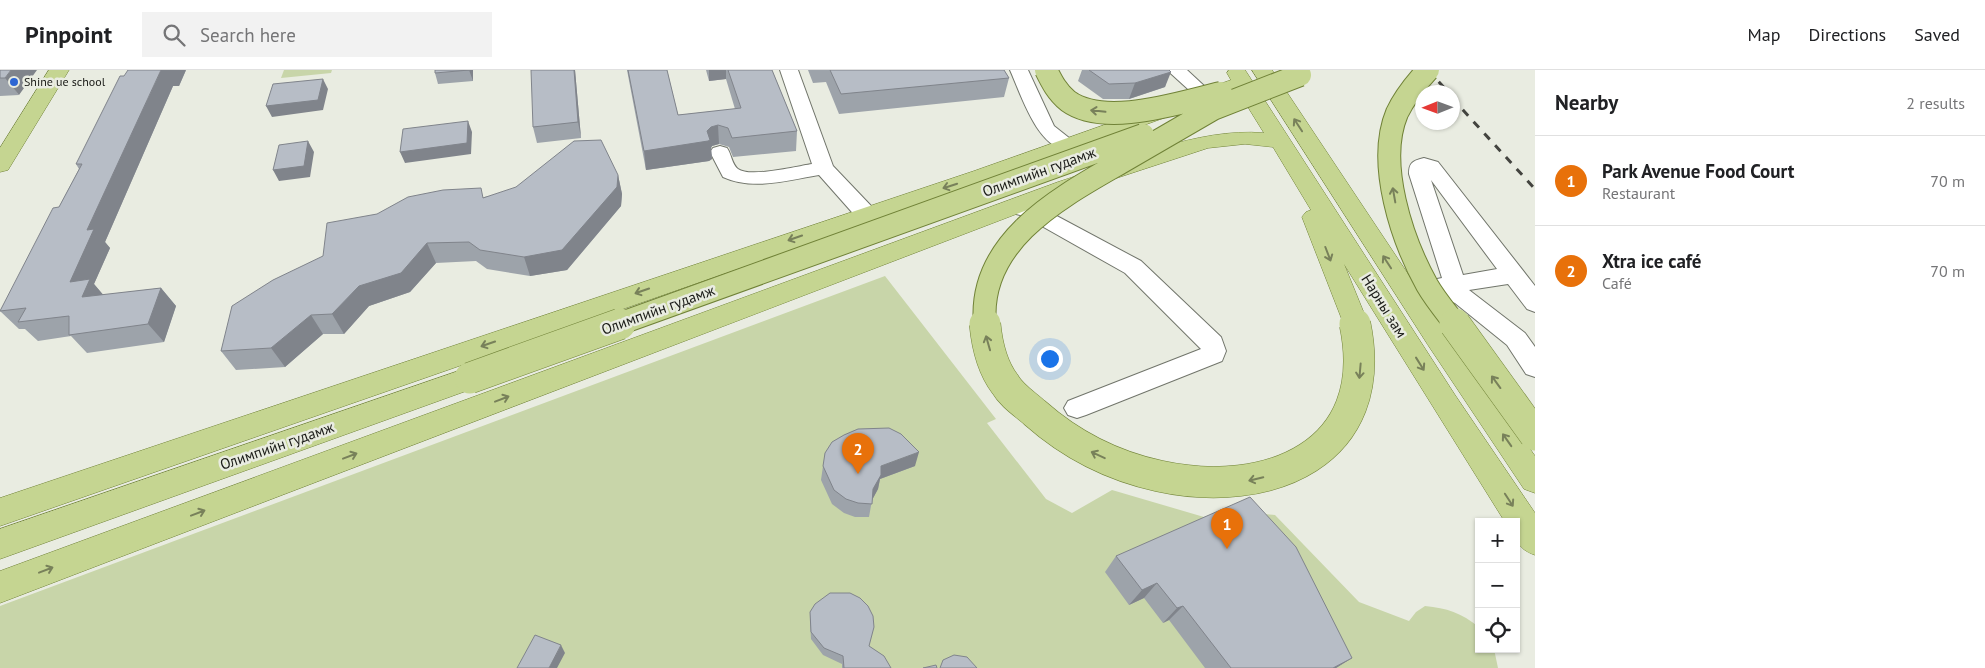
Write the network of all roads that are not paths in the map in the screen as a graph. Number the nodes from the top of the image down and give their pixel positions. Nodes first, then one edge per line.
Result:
1 (59, 70) edge
2 (789, 70) edge
3 (1019, 70) edge
4 (1046, 70) edge
5 (1176, 70) edge
6 (1428, 70) edge
7 (1307, 72) edge
8 (1228, 84) edge
9 (1281, 143) junction
10 (1068, 145) junction
11 (720, 152) dead end
12 (1031, 158) junction
13 (0, 165) edge
14 (824, 168) junction
15 (982, 176) junction
16 (1066, 187) junction
17 (1016, 207) junction
18 (866, 214) junction
19 (1513, 275) junction
20 (1448, 285) junction
21 (1405, 289) junction
22 (1535, 303) edge
23 (1535, 367) edge
24 (1077, 408) dead end
25 (1535, 436) edge
26 (1535, 480) edge
27 (0, 512) edge
28 (1535, 540) edge
29 (0, 544) edge
30 (0, 587) edge

1 - 13 main road
2 - 14 street
3 - 10 street
7 -> 4 main road, bridge
5 - 8 street
25 -> 6 main road, bridge
7 - 8 main road, Олимпийн гудамж, bridge
8 - 9 main road, Нарны зам
9 -> 8 main road, bridge
8 - 10 main road
21 -> 8 main road, Нарны зам
8 - 29 main road, Олимпийн гудамж, bridge
9 - 16 main road
9 -> 28 main road, Нарны зам
10 - 12 main road
11 - 14 street
12 - 15 main road
12 - 16 main road
14 - 18 street
15 - 17 main road
15 -> 18 main road
16 - 17 main road
17 - 24 street
30 -> 17 main road
18 -> 27 main road
19 - 20 street
19 - 20 street
19 - 22 street
20 - 21 street
20 - 23 street
26 -> 21 main road, Нарны зам

